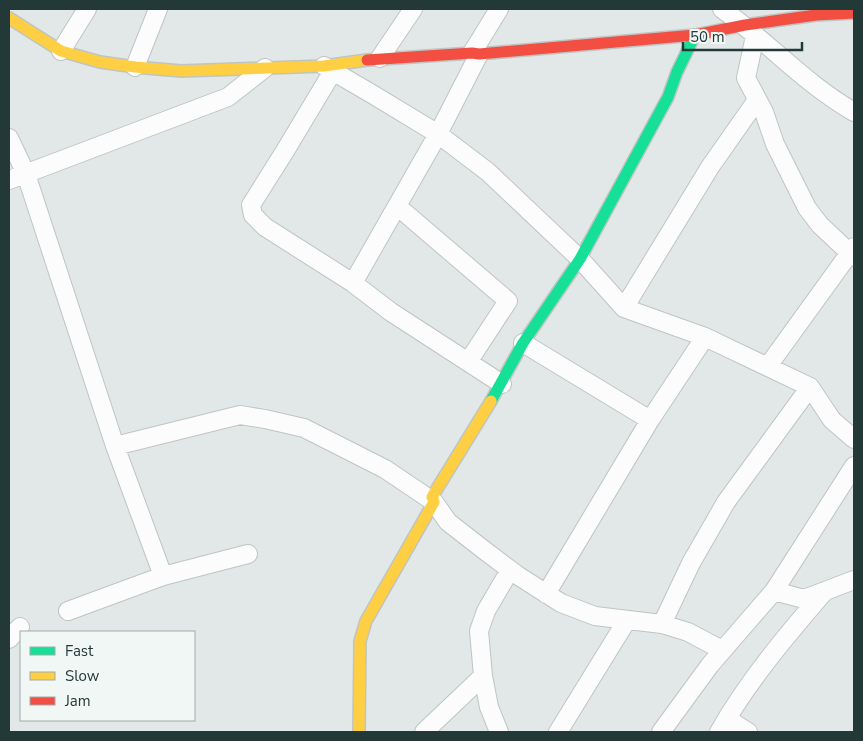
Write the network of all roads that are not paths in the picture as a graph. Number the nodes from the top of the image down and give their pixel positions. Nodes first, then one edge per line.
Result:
1 (87, 9) edge
2 (158, 9) edge
3 (413, 9) edge
4 (499, 9) edge
5 (722, 9) edge
6 (811, 12) edge
7 (854, 13) edge
8 (9, 18) edge
9 (750, 30) junction
10 (695, 34) junction
11 (61, 51) junction
12 (475, 53) junction
13 (380, 58) junction
14 (135, 67) junction
15 (265, 68) junction
16 (328, 69) junction
17 (758, 100) junction
18 (854, 112) edge
19 (438, 134) junction
20 (9, 138) edge
21 (26, 174) junction
22 (9, 180) edge
23 (397, 206) junction
24 (853, 252) edge
25 (580, 259) junction
26 (353, 282) junction
27 (624, 308) junction
28 (705, 337) junction
29 (523, 343) junction
30 (468, 362) junction
31 (768, 366) junction
32 (502, 384) junction
33 (810, 387) junction
34 (650, 420) junction
35 (854, 439) edge
36 (115, 446) junction
37 (854, 466) edge
38 (434, 502) junction
39 (248, 554) dead end
40 (510, 570) junction
41 (163, 576) junction
42 (854, 580) edge
43 (774, 591) junction
44 (824, 592) junction
45 (546, 594) junction
46 (68, 611) dead end
47 (627, 620) junction
48 (662, 624) junction
49 (722, 650) junction
50 (483, 676) junction
51 (723, 726) edge
52 (359, 732) edge
53 (424, 732) edge
54 (499, 732) edge
55 (558, 732) edge
56 (661, 732) edge
57 (748, 732) edge

1 - 11 street
2 - 14 street
3 - 13 street
4 - 12 street
5 - 9 street
6 - 7 street
6 - 9 street
8 - 11 street
9 - 10 street
9 - 17 street
9 - 18 street
10 - 12 street
10 - 25 street
11 - 14 street
12 - 13 street
12 - 19 street
13 - 16 street
14 - 15 street
15 - 16 street
15 - 21 street
16 - 19 street
16 - 26 street
17 - 24 street
17 - 27 street
19 - 23 street
19 - 25 street
20 - 21 street
21 - 22 street
21 - 36 street
23 - 26 street
23 - 30 street
24 - 31 street
25 - 27 street
25 - 29 street
26 - 30 street
27 - 28 street
28 - 31 street
28 - 34 street
29 - 32 street
29 - 34 street
30 - 32 street
31 - 33 street
32 - 38 street
33 - 35 street
33 - 48 street
34 - 45 street
36 - 38 street
36 - 41 street
37 - 43 street
38 - 40 street
38 - 52 street
39 - 41 street
40 - 45 street
40 - 50 street
41 - 46 street
42 - 44 street
43 - 44 street
43 - 49 street
44 - 51 street
45 - 47 street
47 - 48 street
47 - 55 street
48 - 49 street
49 - 56 street
50 - 53 street
50 - 54 street
51 - 57 street

